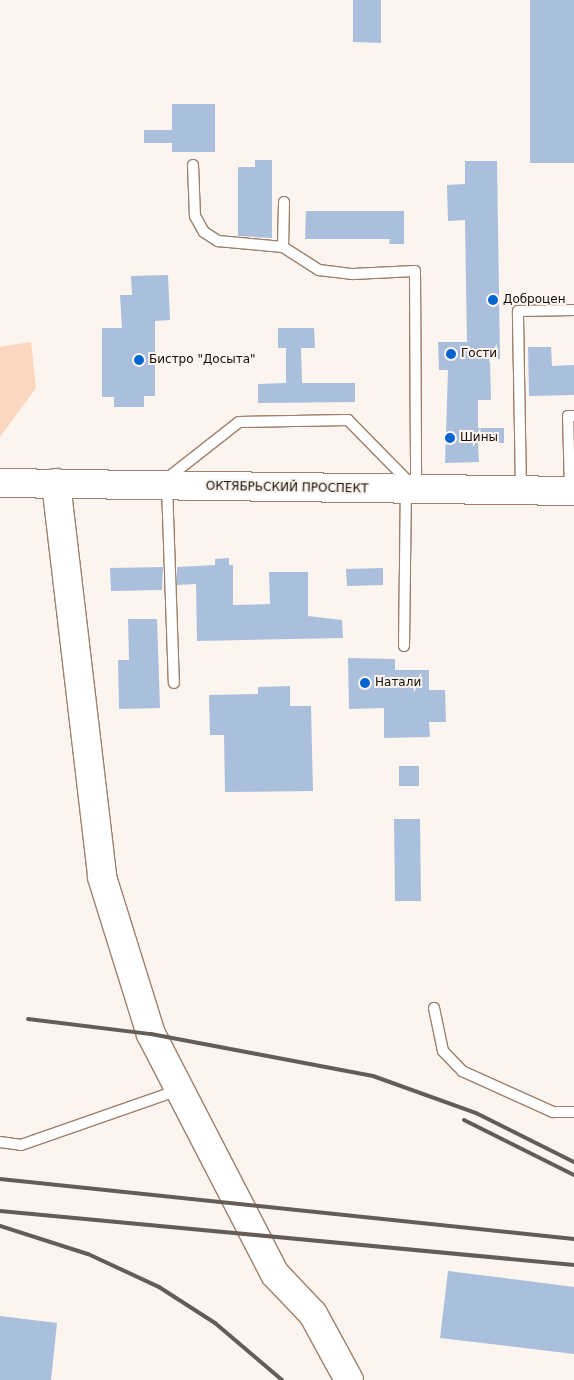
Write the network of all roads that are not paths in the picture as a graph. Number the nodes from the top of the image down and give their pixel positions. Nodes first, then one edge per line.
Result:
1 (193, 165) dead end
2 (284, 202) dead end
3 (283, 247) junction
4 (574, 310) edge
5 (574, 416) edge
6 (0, 483) edge
7 (56, 483) junction
8 (163, 485) junction
9 (411, 490) junction
10 (521, 490) junction
11 (572, 491) edge
12 (404, 646) dead end
13 (174, 682) dead end
14 (434, 1008) dead end
15 (180, 1089) junction
16 (574, 1112) edge
17 (0, 1142) edge
18 (349, 1380) edge

1 - 3 lane
2 - 3 lane
3 - 9 lane
4 - 10 lane
5 - 11 lane
6 - 7 street, ОКТЯБРЬСКИЙ ПРОСПЕКТ
7 - 8 street, ОКТЯБРЬСКИЙ ПРОСПЕКТ
7 - 15 street
8 - 9 street, ОКТЯБРЬСКИЙ ПРОСПЕКТ
8 - 9 lane
8 - 13 lane
9 - 10 street, ОКТЯБРЬСКИЙ ПРОСПЕКТ
9 - 12 lane
10 - 11 street, ОКТЯБРЬСКИЙ ПРОСПЕКТ
14 - 16 lane
15 - 17 lane
15 - 18 street

